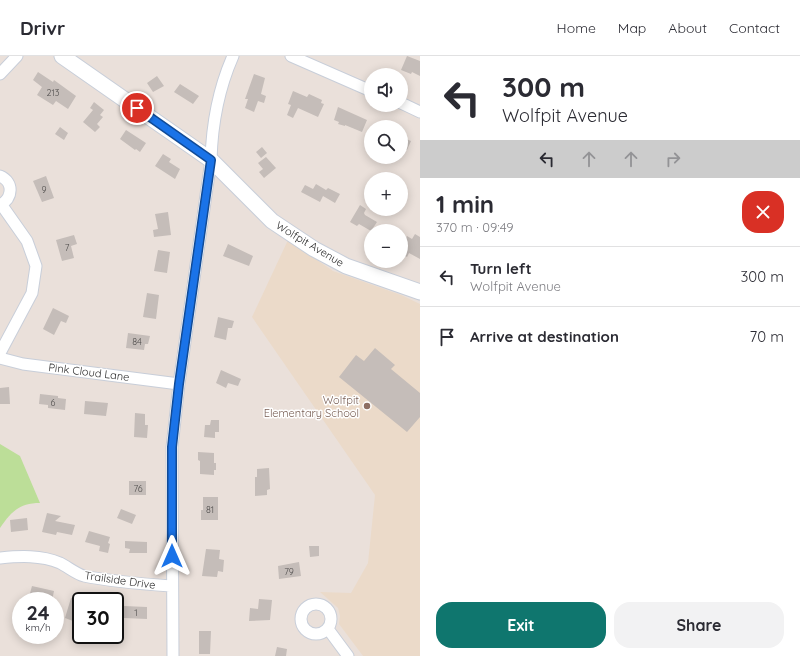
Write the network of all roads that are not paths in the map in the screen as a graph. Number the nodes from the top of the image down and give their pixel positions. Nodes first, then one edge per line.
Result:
1 (17, 56) edge
2 (62, 56) edge
3 (233, 56) edge
4 (291, 56) edge
5 (0, 74) edge
6 (364, 88) edge
7 (408, 107) edge
8 (420, 112) edge
9 (211, 160) junction
10 (0, 176) edge
11 (0, 205) edge
12 (420, 292) edge
13 (0, 353) edge
14 (0, 358) edge
15 (179, 384) junction
16 (0, 558) edge
17 (172, 586) junction
18 (328, 629) dead end
19 (173, 656) edge
20 (348, 656) edge

1 - 5 street
2 - 9 street, Wolfpit Avenue
3 - 9 street
4 - 6 street
7 - 8 street
9 - 12 street, Wolfpit Avenue
9 - 15 street
10 - 11 street
11 - 13 street
14 - 15 street, Pink Cloud Lane
15 - 17 street
16 - 17 street, Trailside Drive
17 - 19 street
18 - 20 street

